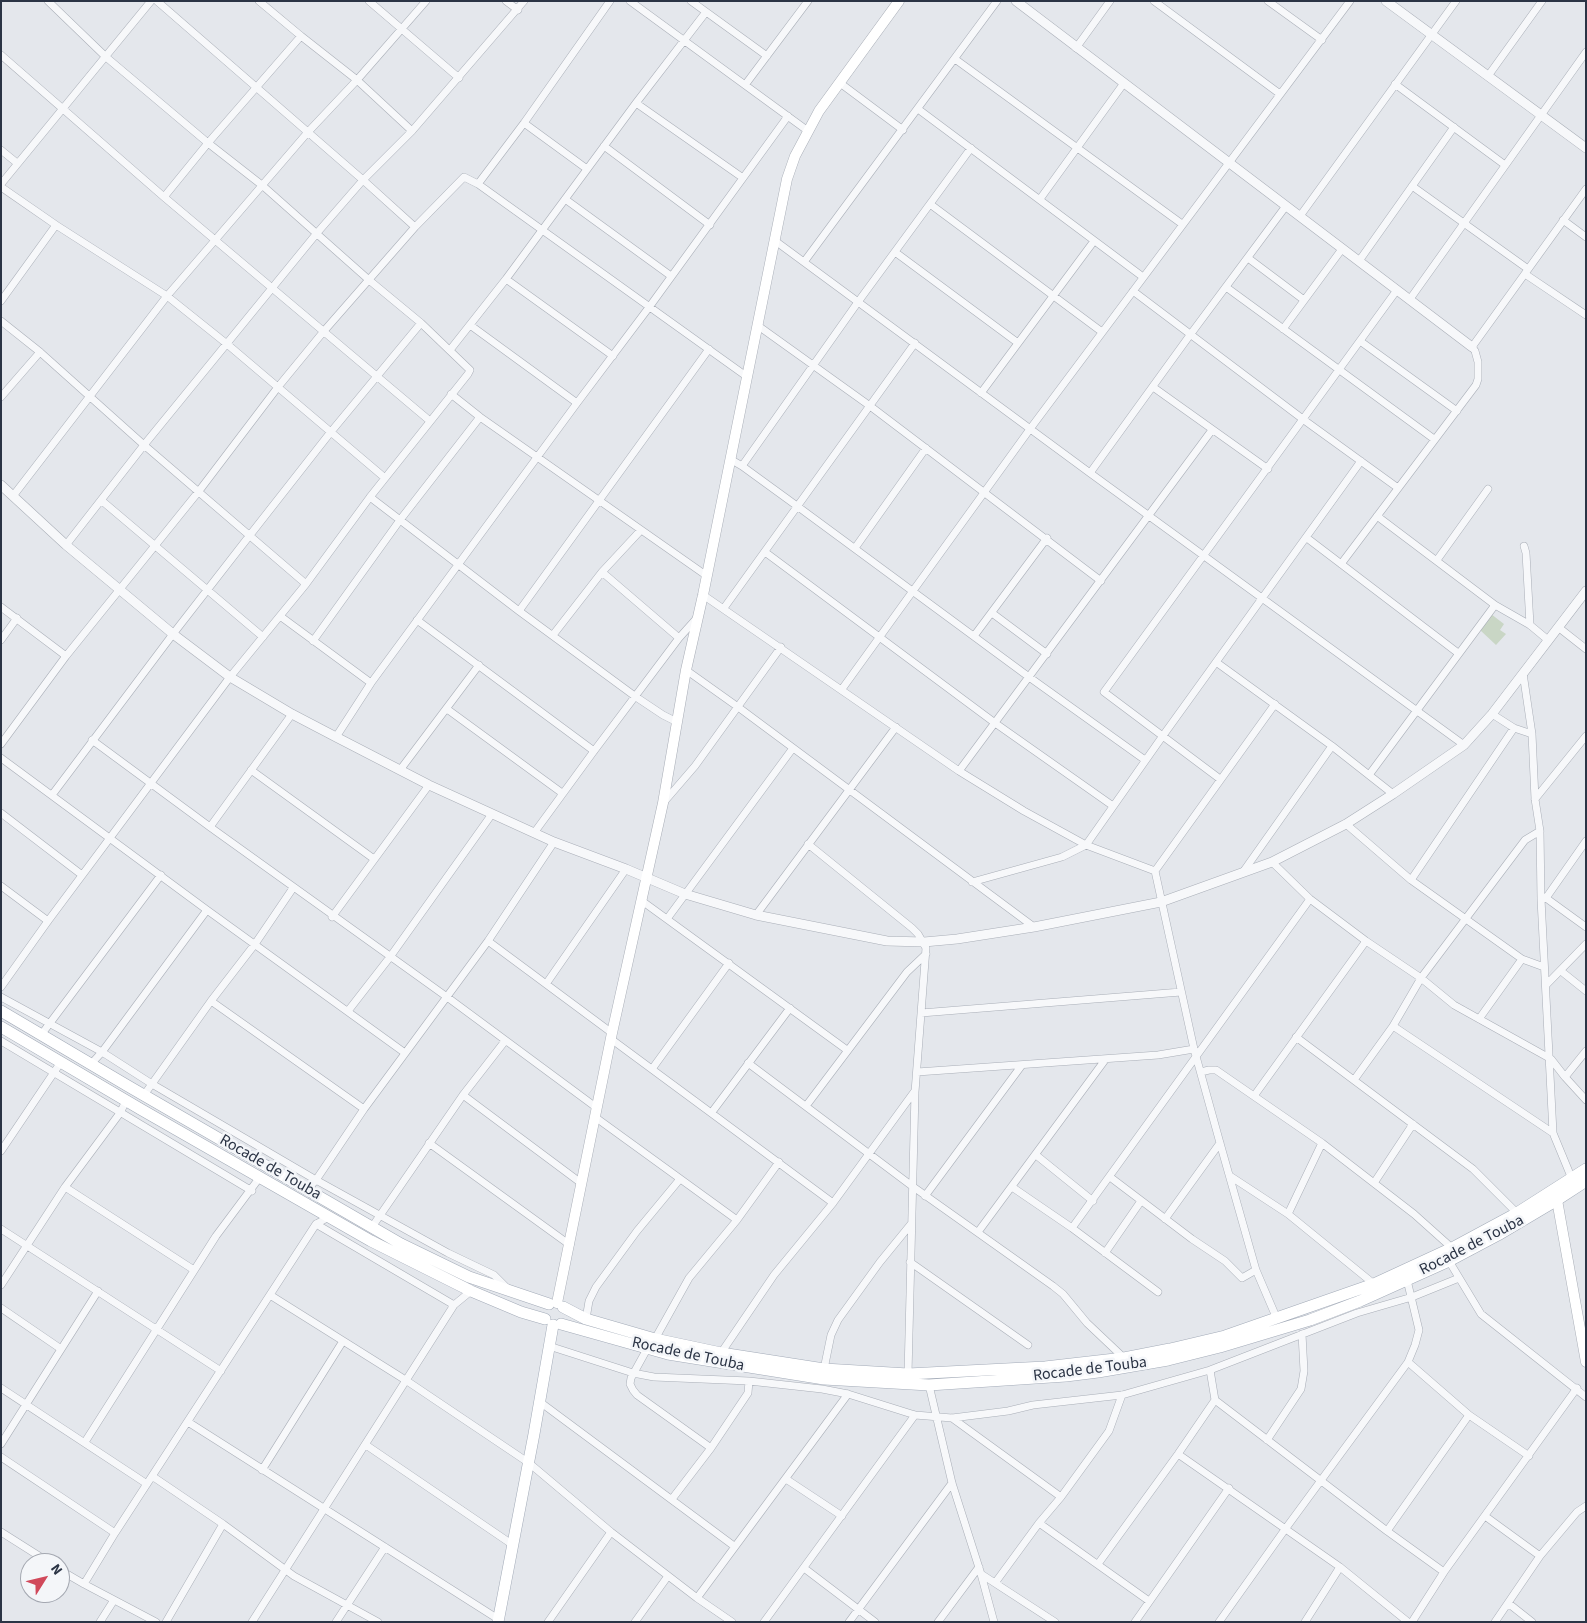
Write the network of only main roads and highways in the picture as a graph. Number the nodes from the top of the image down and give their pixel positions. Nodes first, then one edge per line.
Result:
1 (899, 1) edge
2 (1, 1011) edge
3 (1, 1027) edge
4 (1586, 1168) edge
5 (1586, 1180) edge
6 (1556, 1195) junction
7 (556, 1305) junction
8 (553, 1323) junction
9 (1585, 1347) edge
10 (1586, 1362) edge
11 (823, 1379) junction
12 (498, 1620) edge

1 - 7 main road
2 - 7 main road, Rocade de Touba
3 - 8 main road, Rocade de Touba
4 - 6 main road, Rocade de Touba
5 - 6 main road, Rocade de Touba
6 - 9 main road
6 - 11 main road, Rocade de Touba
6 - 11 main road, Rocade de Touba
7 - 8 main road
7 - 8 main road
7 - 11 main road, Rocade de Touba
8 - 11 main road, Rocade de Touba
8 - 12 main road
9 - 10 main road

